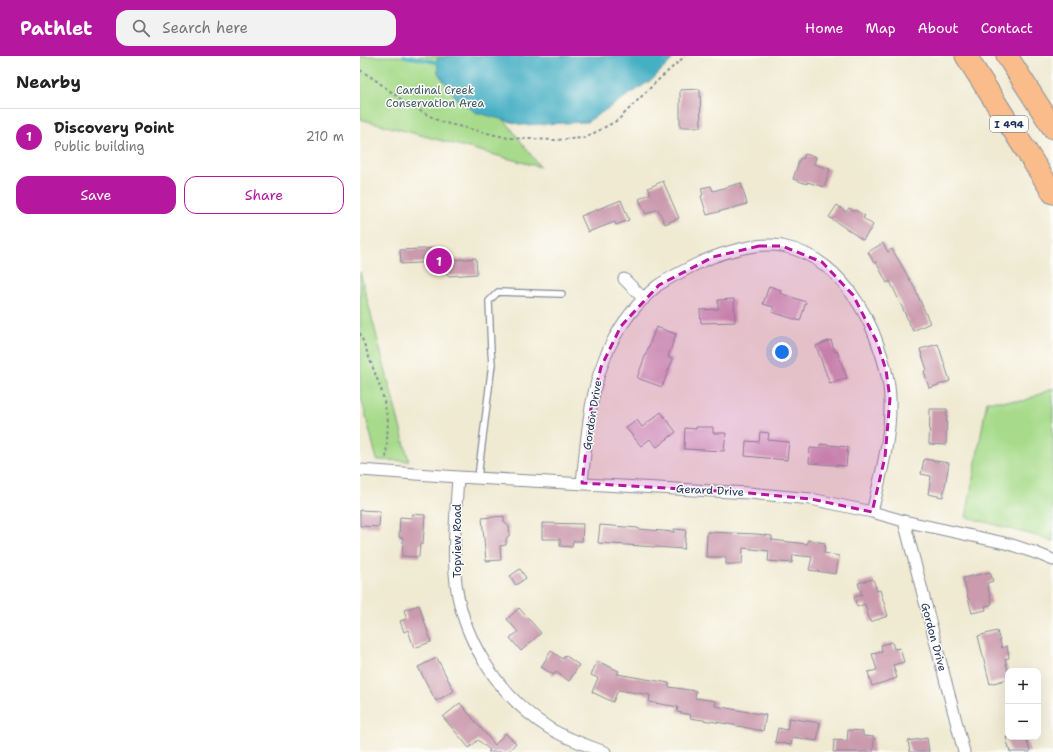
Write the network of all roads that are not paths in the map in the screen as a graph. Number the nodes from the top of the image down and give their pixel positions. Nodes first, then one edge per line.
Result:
1 (966, 56) edge
2 (1007, 56) edge
3 (1053, 128) edge
4 (1053, 193) edge
5 (624, 279) dead end
6 (562, 294) dead end
7 (644, 299) junction
8 (360, 470) edge
9 (458, 477) junction
10 (478, 477) junction
11 (582, 483) junction
12 (872, 512) junction
13 (904, 521) junction
14 (1053, 560) edge
15 (605, 752) edge
16 (964, 752) edge

1 - 4 highway, I 494
2 - 3 highway, I 494
5 - 7 street
6 - 10 lane
7 - 11 street, Gordon Drive
7 - 12 street, Gordon Drive
8 - 9 street, Gerard Drive
9 - 10 street, Gerard Drive
9 - 15 street, Topview Road
10 - 11 street, Gerard Drive
11 - 12 street, Gerard Drive
12 - 13 street, Gerard Drive
13 - 14 street, Gerard Drive
13 - 16 street, Gordon Drive

